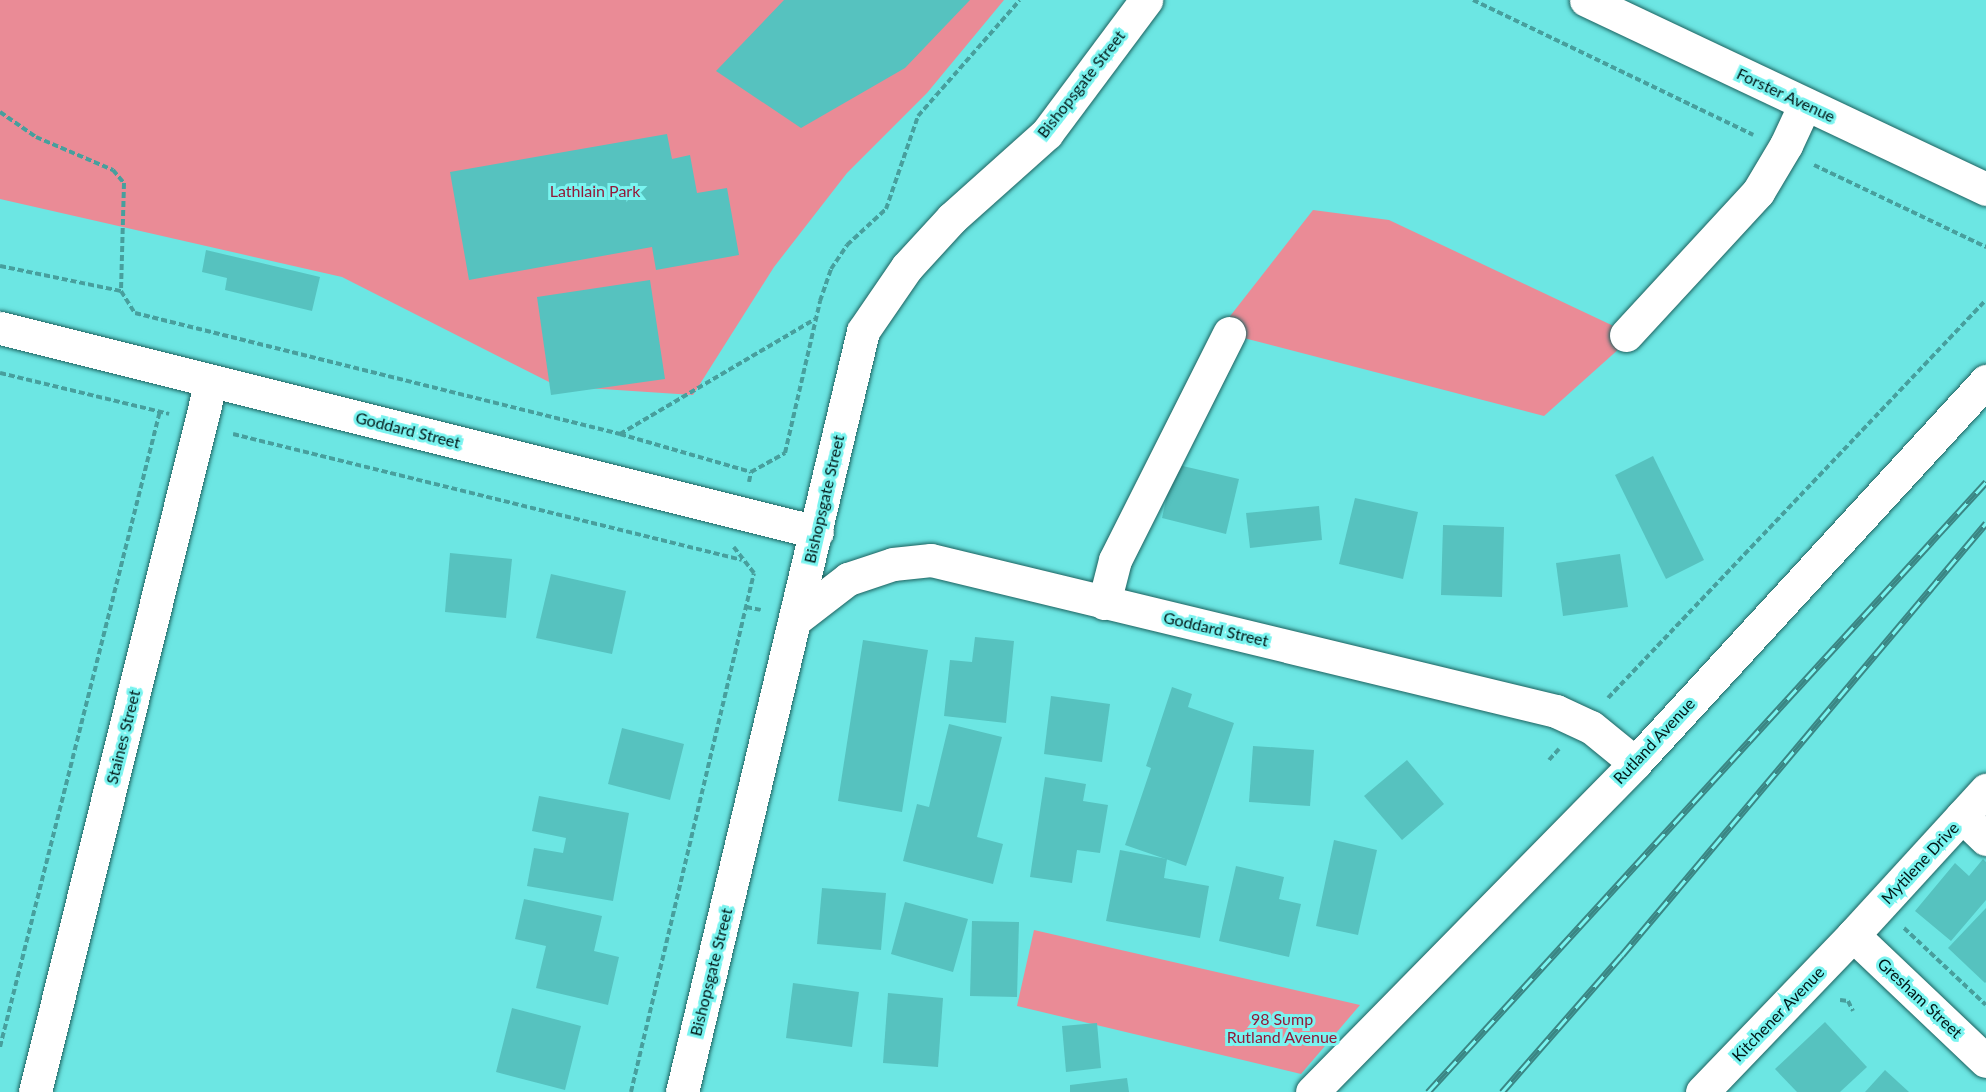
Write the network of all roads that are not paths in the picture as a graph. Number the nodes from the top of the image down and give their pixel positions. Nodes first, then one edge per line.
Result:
1 (1146, 0) edge
2 (1586, 0) edge
3 (1805, 104) junction
4 (1986, 189) edge
5 (0, 328) edge
6 (1229, 333) dead end
7 (1626, 335) dead end
8 (211, 381) junction
9 (1986, 381) edge
10 (817, 532) junction
11 (1104, 603) junction
12 (796, 620) junction
13 (1635, 762) junction
14 (1986, 790) edge
15 (1962, 816) junction
16 (1986, 839) edge
17 (1853, 935) junction
18 (1986, 1061) edge
19 (35, 1092) edge
20 (681, 1092) edge
21 (1312, 1092) edge
22 (1702, 1092) edge

1 - 10 street, Bishopsgate Street
2 - 3 street, Forster Avenue
3 - 4 street, Forster Avenue
3 - 7 street
5 - 8 street, Goddard Street
6 - 11 street
8 - 10 street, Goddard Street
8 - 19 street, Staines Street
9 - 13 street, Rutland Avenue
10 - 12 street, Bishopsgate Street
11 - 12 street, Goddard Street
11 - 13 street, Goddard Street
12 - 20 street, Bishopsgate Street
13 - 21 street, Rutland Avenue
14 - 15 street, Mytilene Drive
15 - 16 street
15 - 17 street, Mytilene Drive
17 - 18 street, Gresham Street
17 - 22 street, Kitchener Avenue

